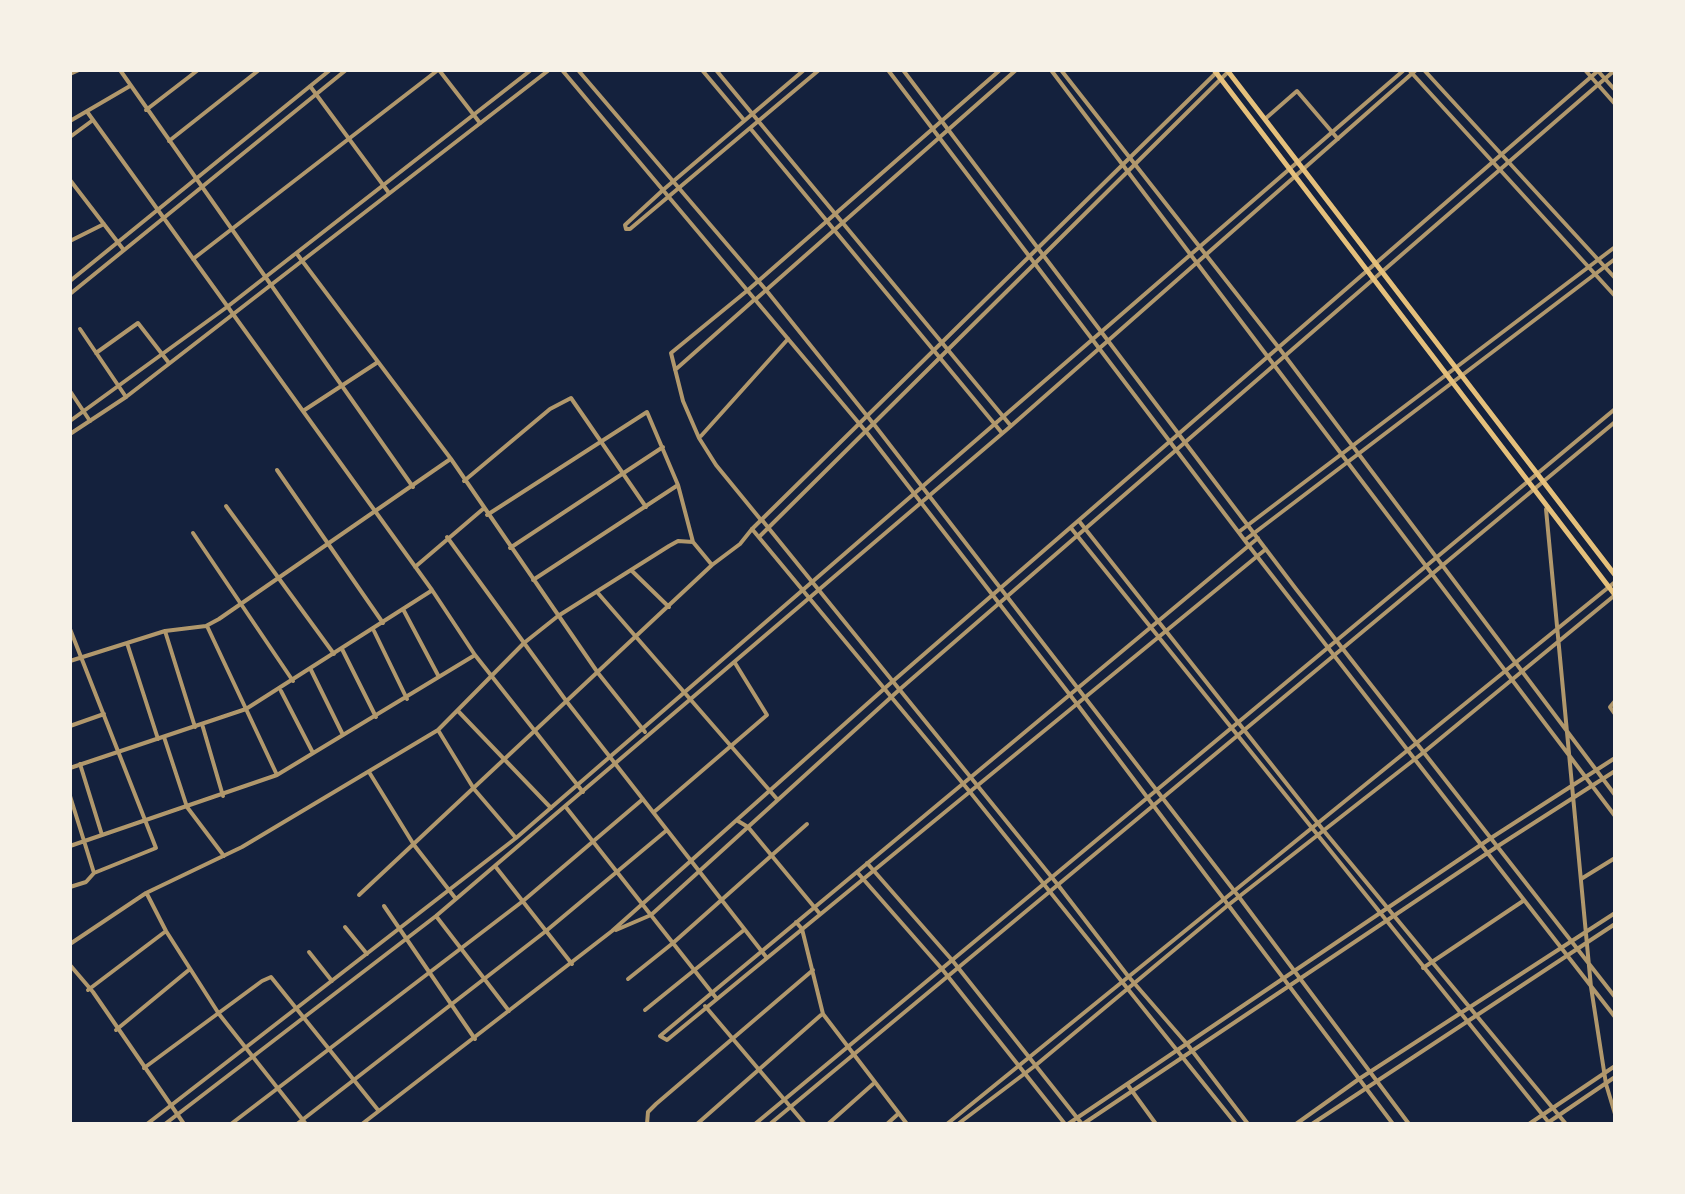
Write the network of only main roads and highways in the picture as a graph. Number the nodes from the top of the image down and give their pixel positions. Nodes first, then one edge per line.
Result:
1 (1222, 72) edge
2 (1613, 582) edge
3 (1615, 595) edge

1 - 2 main road
1 - 2 main road
2 - 3 main road

